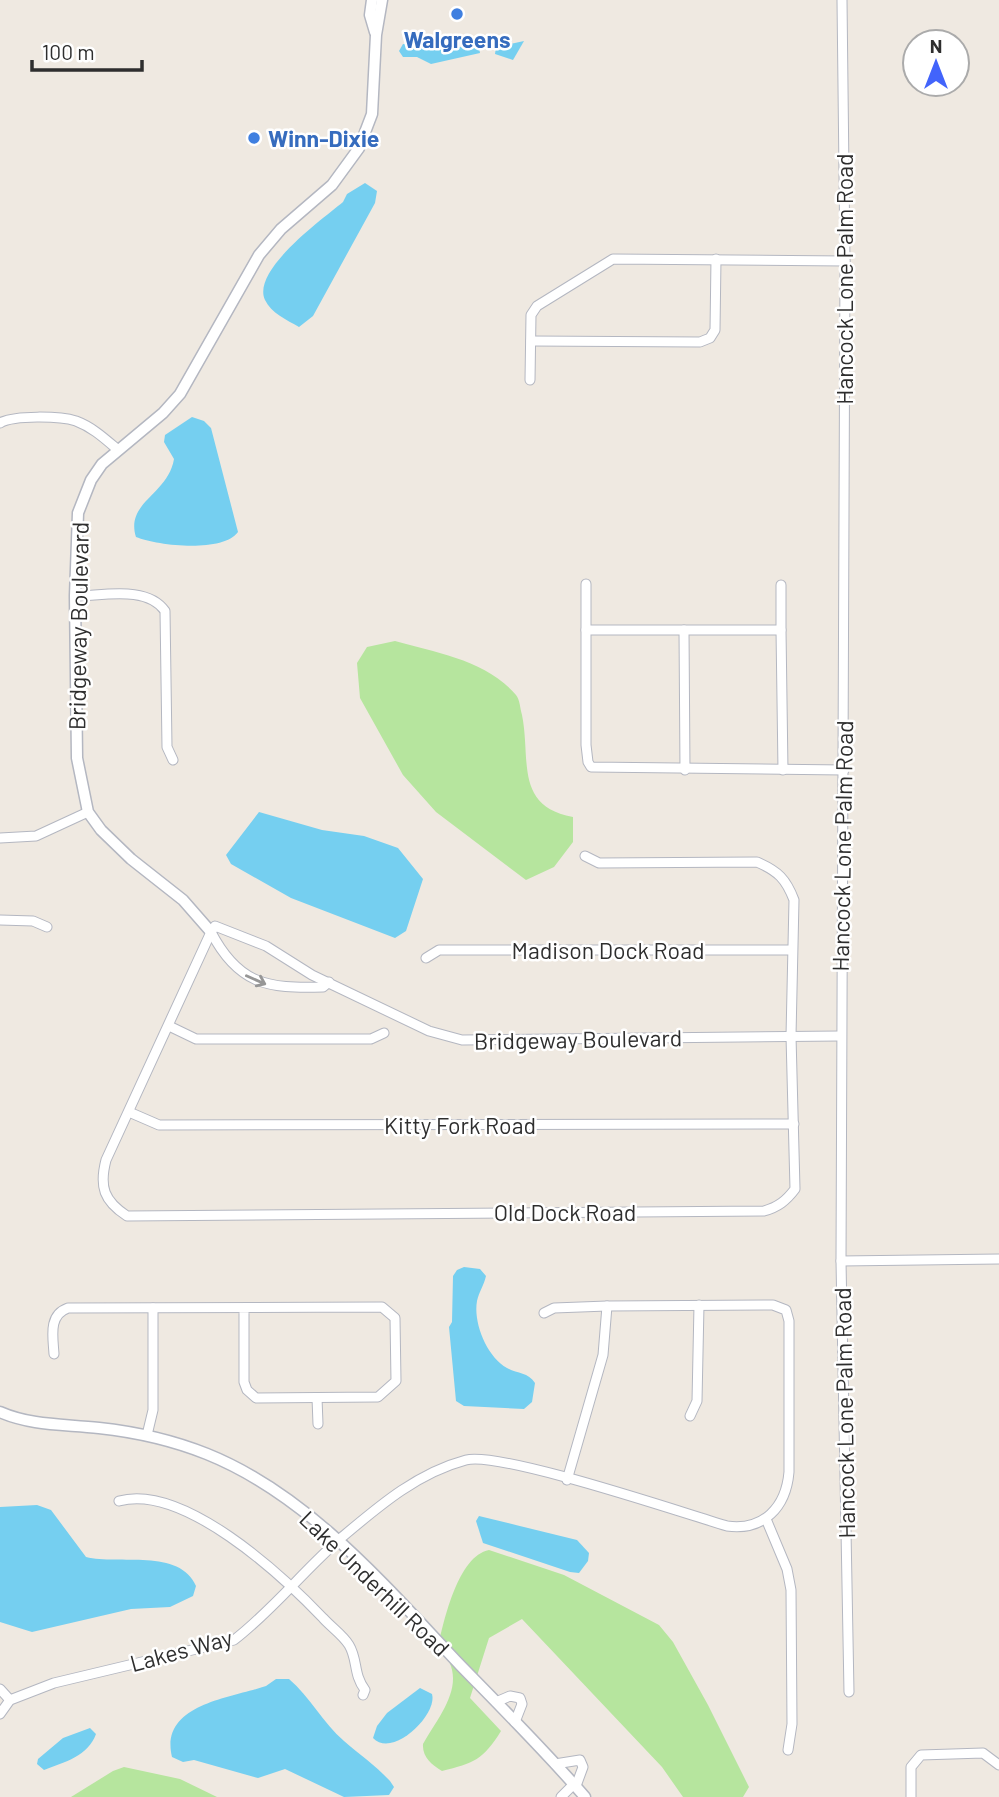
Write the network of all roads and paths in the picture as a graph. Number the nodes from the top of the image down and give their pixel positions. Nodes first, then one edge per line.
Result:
1 (372, 0) edge
2 (382, 0) edge
3 (842, 0) edge
4 (376, 35) junction
5 (716, 259) junction
6 (845, 261) junction
7 (531, 341) junction
8 (530, 380) dead end
9 (0, 423) edge
10 (117, 449) junction
11 (586, 584) dead end
12 (781, 584) dead end
13 (75, 596) junction
14 (586, 629) junction
15 (684, 629) junction
16 (781, 629) junction
17 (173, 761) dead end
18 (685, 769) junction
19 (783, 769) junction
20 (844, 770) junction
21 (88, 812) junction
22 (0, 838) edge
23 (585, 856) dead end
24 (0, 920) edge
25 (47, 927) dead end
26 (211, 932) junction
27 (792, 950) junction
28 (426, 958) dead end
29 (328, 982) junction
30 (169, 1026) junction
31 (384, 1033) dead end
32 (791, 1036) junction
33 (840, 1036) junction
34 (129, 1112) junction
35 (794, 1124) junction
36 (999, 1259) edge
37 (841, 1261) junction
38 (607, 1306) junction
39 (699, 1306) junction
40 (153, 1308) junction
41 (244, 1308) junction
42 (544, 1313) dead end
43 (54, 1354) dead end
44 (317, 1398) junction
45 (0, 1412) edge
46 (690, 1416) dead end
47 (318, 1424) dead end
48 (147, 1435) junction
49 (567, 1480) junction
50 (119, 1502) dead end
51 (766, 1519) junction
52 (338, 1541) junction
53 (293, 1586) junction
54 (0, 1689) edge
55 (849, 1692) dead end
56 (363, 1695) dead end
57 (10, 1700) junction
58 (496, 1702) junction
59 (0, 1714) edge
60 (515, 1722) junction
61 (788, 1750) dead end
62 (555, 1764) junction
63 (999, 1765) edge
64 (575, 1785) junction
65 (561, 1797) edge
66 (585, 1797) edge
67 (911, 1797) edge

1 - 4 street, Bridgeway Boulevard
2 - 4 street, Bridgeway Boulevard
3 - 6 street, Hancock Lone Palm Road
4 - 10 street, Bridgeway Boulevard
5 - 6 street
5 - 7 street
5 - 7 street
6 - 20 street, Hancock Lone Palm Road
7 - 8 street
9 - 10 street
10 - 13 street, Bridgeway Boulevard
11 - 14 street
12 - 16 street
13 - 17 street
13 - 21 street, Bridgeway Boulevard
14 - 15 street
14 - 18 street
15 - 16 street
15 - 18 street
16 - 19 street
18 - 19 street
19 - 20 street
20 - 33 street, Hancock Lone Palm Road
21 - 22 street
21 - 26 street, Bridgeway Boulevard
23 - 27 street, Old Dock Road
24 - 25 street
26 - 29 street, Bridgeway Boulevard
26 -> 29 street, Bridgeway Boulevard
26 - 30 street, Old Dock Road
27 - 28 street, Madison Dock Road
27 - 32 street, Old Dock Road
29 - 32 street, Bridgeway Boulevard
30 - 31 street
30 - 34 street, Old Dock Road
32 - 33 street, Bridgeway Boulevard
32 - 35 street, Old Dock Road
33 - 37 street, Hancock Lone Palm Road
34 - 35 street, Kitty Fork Road
34 - 35 street, Old Dock Road
36 - 37 street
37 - 55 street, Hancock Lone Palm Road
38 - 39 street
38 - 42 street
38 - 49 street
39 - 46 street
39 - 51 street
40 - 41 street
40 - 43 street
40 - 48 street
41 - 44 street
41 - 44 street
44 - 47 street
45 - 48 street, Lake Underhill Road
48 - 52 street, Lake Underhill Road
49 - 51 street, Lakes Way
49 - 52 street, Lakes Way
50 - 53 street
51 - 61 street
52 - 53 street, Lakes Way
52 - 58 street, Lake Underhill Road
53 - 56 street
53 - 57 street, Lakes Way
54 - 57 street
57 - 59 street
58 - 60 street, Lake Underhill Road
58 - 60 street
60 - 62 street, Lake Underhill Road
62 - 64 street, Lake Underhill Road
62 - 64 street
63 - 67 street
64 - 65 street
64 - 66 street, Lake Underhill Road

